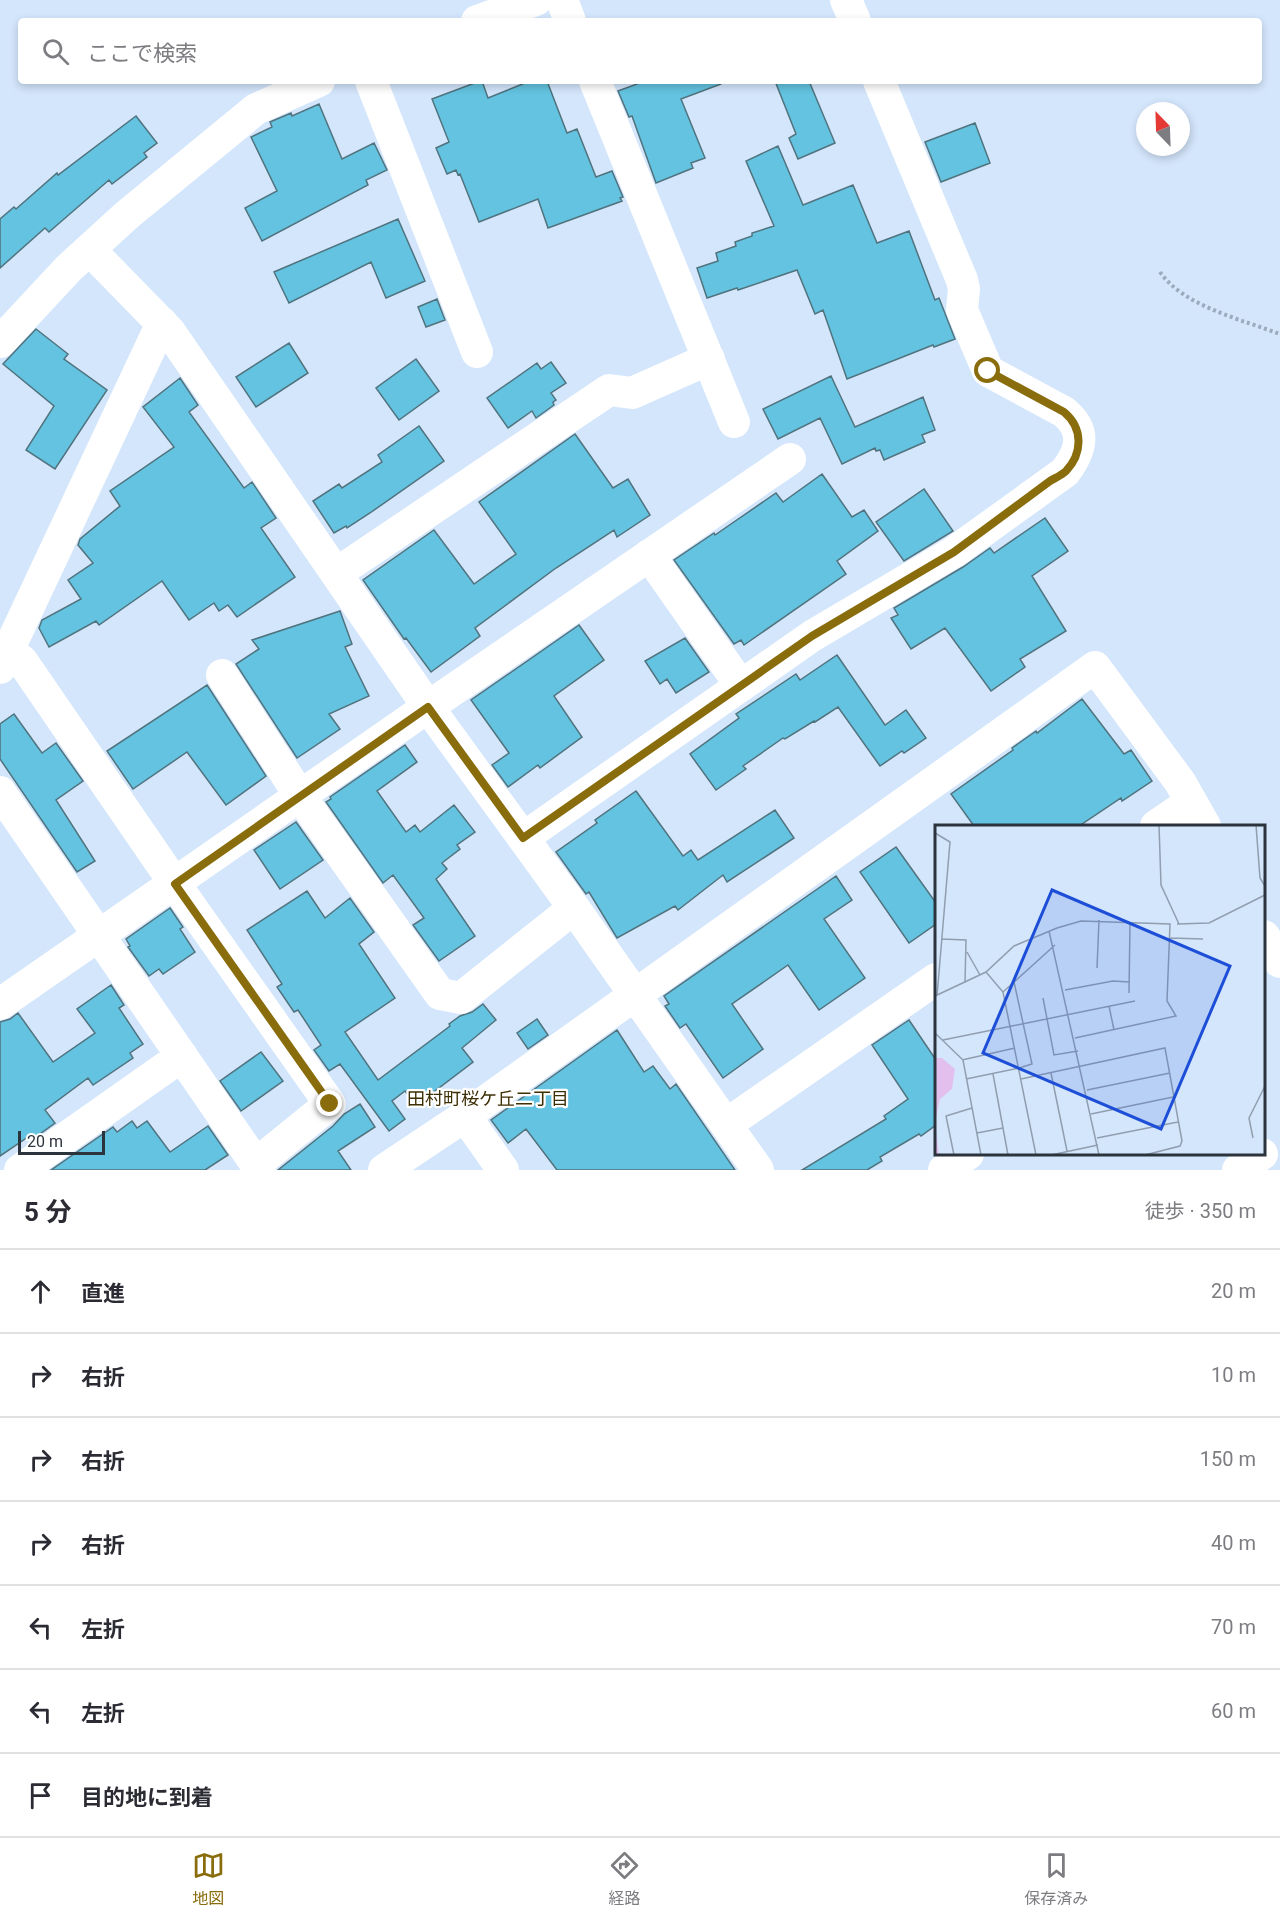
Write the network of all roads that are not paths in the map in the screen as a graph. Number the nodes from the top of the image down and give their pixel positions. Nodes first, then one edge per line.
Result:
1 (536, 0) edge
2 (562, 0) edge
3 (846, 0) edge
4 (485, 18) edge
5 (569, 18) edge
6 (854, 18) edge
7 (312, 84) edge
8 (372, 84) edge
9 (596, 84) edge
10 (880, 84) edge
11 (90, 250) junction
12 (162, 323) junction
13 (0, 342) edge
14 (477, 352) dead end
15 (709, 360) junction
16 (734, 422) dead end
17 (790, 459) dead end
18 (650, 555) junction
19 (337, 573) junction
20 (4, 659) edge
21 (222, 675) dead end
22 (741, 686) junction
23 (428, 707) junction
24 (0, 792) edge
25 (300, 796) junction
26 (1198, 814) edge
27 (1160, 825) edge
28 (523, 838) junction
29 (175, 884) junction
30 (574, 908) junction
31 (99, 937) junction
32 (935, 980) edge
33 (635, 994) junction
34 (0, 1004) edge
35 (182, 1056) junction
36 (465, 1116) junction
37 (728, 1124) junction
38 (1280, 1141) edge
39 (1265, 1152) edge
40 (966, 1155) edge
41 (1260, 1155) edge
42 (258, 1168) edge
43 (20, 1170) edge
44 (384, 1170) edge
45 (503, 1170) edge
46 (759, 1170) edge
47 (944, 1170) edge
48 (1238, 1170) edge

1 - 4 street
2 - 5 street
3 - 6 street
7 - 11 street
8 - 14 street
9 - 15 street
10 - 22 street
11 - 12 street
11 - 13 street
12 - 19 street
12 - 20 street
15 - 16 street
15 - 19 street
17 - 18 street
18 - 22 street
18 - 23 street
19 - 23 street
20 - 29 street
21 - 25 street
22 - 28 street
23 - 25 street
23 - 28 street
24 - 31 street
25 - 29 street
25 - 30 street
26 - 27 street
26 - 33 street
28 - 30 street
29 - 31 street
29 - 42 street
30 - 33 street
31 - 34 street
31 - 35 street
32 - 37 street
33 - 36 street
33 - 37 street
35 - 42 street
35 - 43 street
36 - 44 street
36 - 45 street
37 - 46 street
38 - 39 street
40 - 47 street
41 - 48 street

